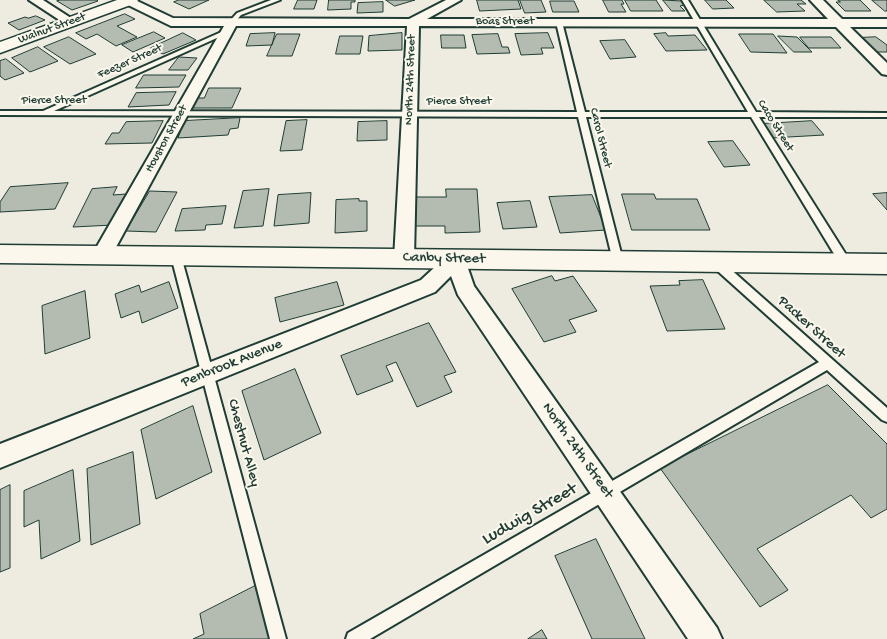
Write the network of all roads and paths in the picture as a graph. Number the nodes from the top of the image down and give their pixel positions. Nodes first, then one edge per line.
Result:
1 (35, 0) edge
2 (277, 0) edge
3 (455, 0) edge
4 (685, 0) edge
5 (816, 0) edge
6 (130, 1) edge
7 (413, 21) junction
8 (70, 22) junction
9 (558, 22) junction
10 (698, 22) junction
11 (838, 23) junction
12 (887, 23) edge
13 (229, 27) junction
14 (0, 48) edge
15 (887, 71) edge
16 (0, 112) edge
17 (9, 112) junction
18 (44, 113) junction
19 (181, 113) junction
20 (409, 114) junction
21 (581, 114) junction
22 (753, 114) junction
23 (887, 115) edge
24 (0, 123) edge
25 (0, 254) edge
26 (102, 255) junction
27 (176, 256) junction
28 (404, 258) junction
29 (456, 259) junction
30 (618, 261) junction
31 (715, 262) junction
32 (846, 264) junction
33 (887, 264) edge
34 (828, 362) junction
35 (208, 374) junction
36 (887, 416) edge
37 (0, 456) edge
38 (605, 492) junction
39 (278, 639) edge
40 (354, 639) edge
41 (706, 639) edge

1 - 8 street
2 - 13 lane, Feezer Street
3 - 7 street
4 - 10 lane, Caco Street
5 - 11 street
6 - 8 main road, Walnut Street
6 - 13 street, Boas Street
7 - 9 street, Boas Street
7 - 13 street, Boas Street
7 - 20 street, North 24th Street
8 - 14 main road, Walnut Street
9 - 10 street, Boas Street
9 - 21 lane, Carol Street
10 - 11 street, Boas Street
10 - 22 lane, Caco Street
11 - 12 street, Boas Street
11 - 15 street
13 - 18 lane, Feezer Street
13 - 19 street, Houston Street
16 - 17 lane, Pierce Street
17 - 18 lane, Pierce Street
17 - 24 lane
18 - 19 lane, Pierce Street
19 - 20 lane, Pierce Street
19 - 26 street, Houston Street
20 - 21 lane, Pierce Street
20 - 28 street, North 24th Street
21 - 22 lane, Pierce Street
21 - 30 lane, Carol Street
22 - 23 lane, Pierce Street
22 - 32 lane, Caco Street
25 - 26 main road, Canby Street
26 - 27 main road, Canby Street
27 - 28 main road, Canby Street
27 - 35 lane, Chestnut Alley
28 - 29 main road, Canby Street
29 - 30 main road, Canby Street
29 - 35 street, Penbrook Avenue
29 - 38 street, North 24th Street
30 - 31 main road, Canby Street
31 - 32 main road, Canby Street
31 - 34 lane, Packer Street
32 - 33 main road, Canby Street
34 - 36 lane, Packer Street
34 - 38 lane, Ludwig Street
35 - 37 street, Penbrook Avenue
35 - 39 lane, Chestnut Alley
38 - 40 lane, Ludwig Street
38 - 41 street, North 24th Street

